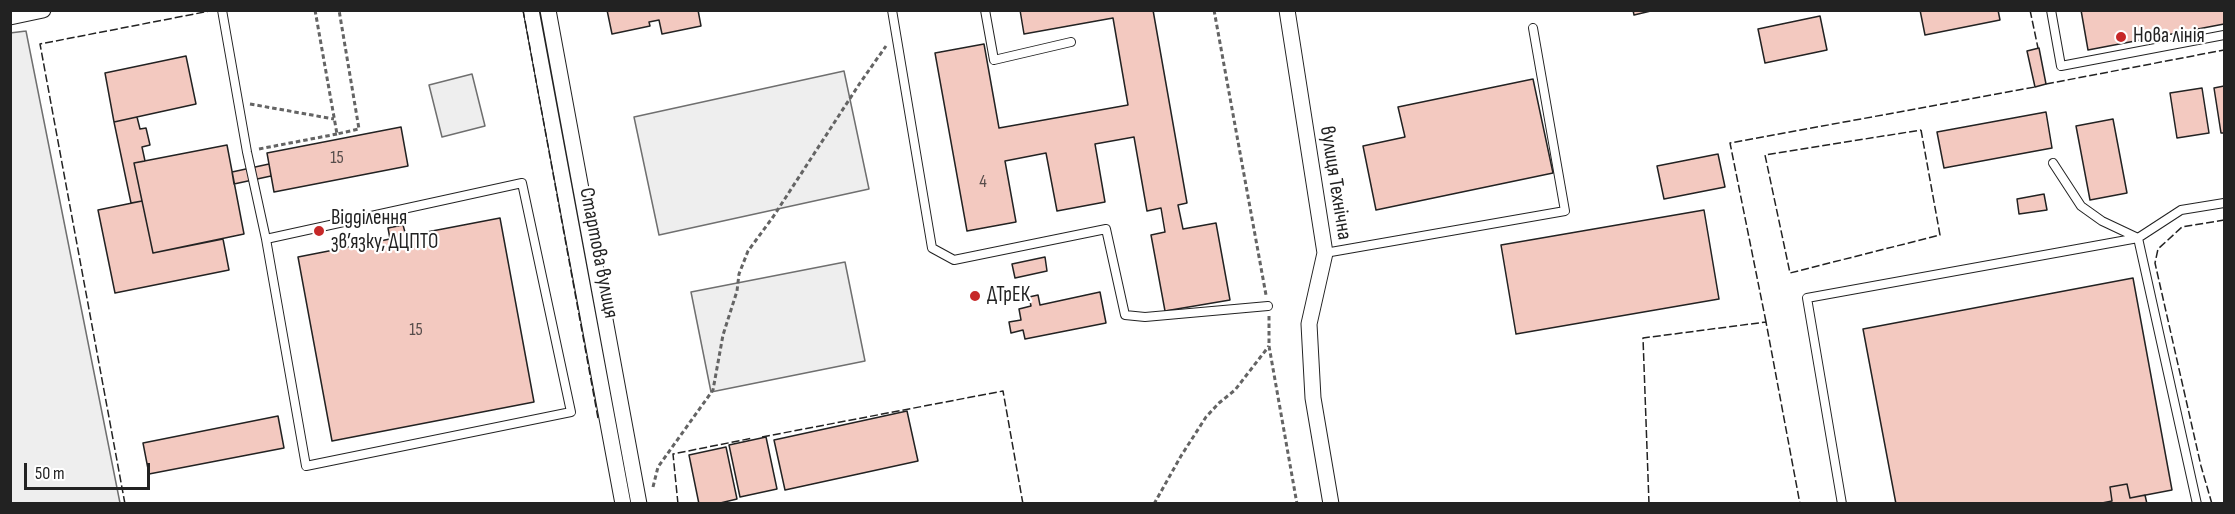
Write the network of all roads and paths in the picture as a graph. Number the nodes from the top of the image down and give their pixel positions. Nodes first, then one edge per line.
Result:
1 (43, 10) edge
2 (222, 10) edge
3 (315, 10) edge
4 (339, 10) edge
5 (531, 10) edge
6 (548, 10) edge
7 (892, 10) edge
8 (985, 10) edge
9 (1214, 10) edge
10 (1287, 10) edge
11 (2051, 10) edge
12 (10, 16) edge
13 (1533, 28) dead end
14 (895, 34) junction
15 (2224, 35) edge
16 (1071, 42) dead end
17 (238, 102) junction
18 (334, 119) junction
19 (337, 134) junction
20 (247, 152) junction
21 (2053, 164) dead end
22 (2224, 202) edge
23 (2138, 238) junction
24 (266, 239) junction
25 (1325, 253) junction
26 (1268, 306) junction
27 (1269, 346) junction
28 (654, 495) dead end
29 (623, 504) edge
30 (639, 504) edge
31 (1154, 504) edge
32 (1297, 504) edge
33 (1331, 504) edge
34 (1842, 504) edge
35 (2197, 504) edge

1 - 12 street
2 - 17 lane
3 - 18 path
4 - 19 path
5 - 29 street, Стартова вулиця
6 - 30 street, Стартова вулиця
7 - 14 lane
8 - 16 lane
9 - 26 path
10 - 25 street, вулиця Технічна
11 - 15 lane
13 - 25 lane
14 - 26 lane
14 - 28 path
17 - 18 path
17 - 20 lane
18 - 19 path
19 - 20 path
20 - 24 lane
21 - 23 lane
22 - 23 lane
23 - 34 lane
23 - 35 lane
24 - 24 lane
25 - 33 street, вулиця Технічна
26 - 27 path
27 - 31 path
27 - 32 path

